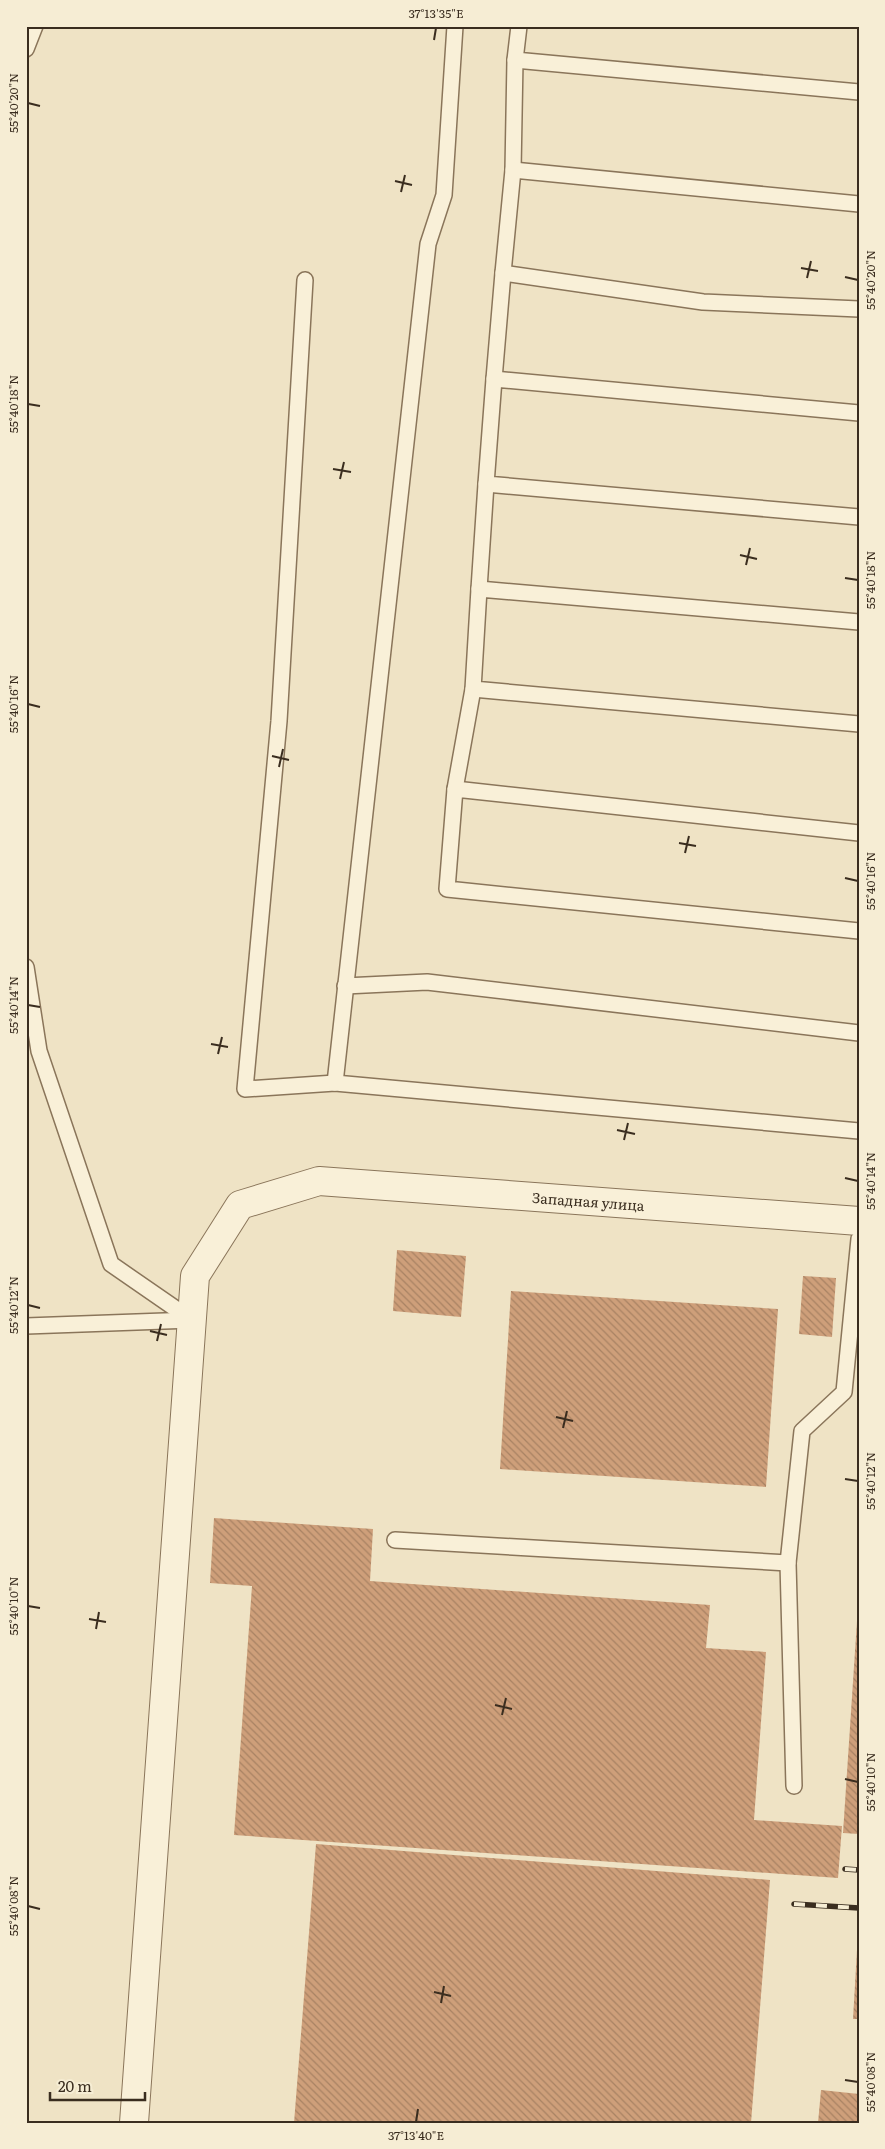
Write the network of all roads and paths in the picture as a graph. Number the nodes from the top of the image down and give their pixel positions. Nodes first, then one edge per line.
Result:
1 (35, 26) edge
2 (455, 26) edge
3 (519, 26) edge
4 (26, 49) edge
5 (515, 60) junction
6 (859, 92) edge
7 (513, 170) junction
8 (859, 204) edge
9 (503, 273) junction
10 (305, 280) dead end
11 (859, 309) edge
12 (494, 379) junction
13 (859, 414) edge
14 (486, 484) junction
15 (859, 517) edge
16 (479, 589) junction
17 (859, 622) edge
18 (473, 689) junction
19 (859, 724) edge
20 (455, 789) junction
21 (859, 833) edge
22 (859, 931) edge
23 (26, 967) edge
24 (345, 986) junction
25 (859, 1033) edge
26 (334, 1083) junction
27 (859, 1131) edge
28 (859, 1221) edge
29 (859, 1239) edge
30 (192, 1320) junction
31 (26, 1326) edge
32 (395, 1540) dead end
33 (788, 1563) junction
34 (794, 1786) dead end
35 (134, 2123) edge

1 - 4 lane
2 - 24 lane
3 - 5 lane
5 - 6 lane
5 - 7 lane
7 - 8 lane
7 - 9 lane
9 - 11 lane
9 - 12 lane
10 - 26 lane
12 - 13 lane
12 - 14 lane
14 - 15 lane
14 - 16 lane
16 - 17 lane
16 - 18 lane
18 - 19 lane
18 - 20 lane
20 - 21 lane
20 - 22 lane
23 - 30 lane
24 - 25 lane
24 - 26 lane
26 - 27 lane
28 - 30 street, Западная улица
29 - 33 lane
30 - 31 lane
30 - 35 street
32 - 33 lane
33 - 34 lane

